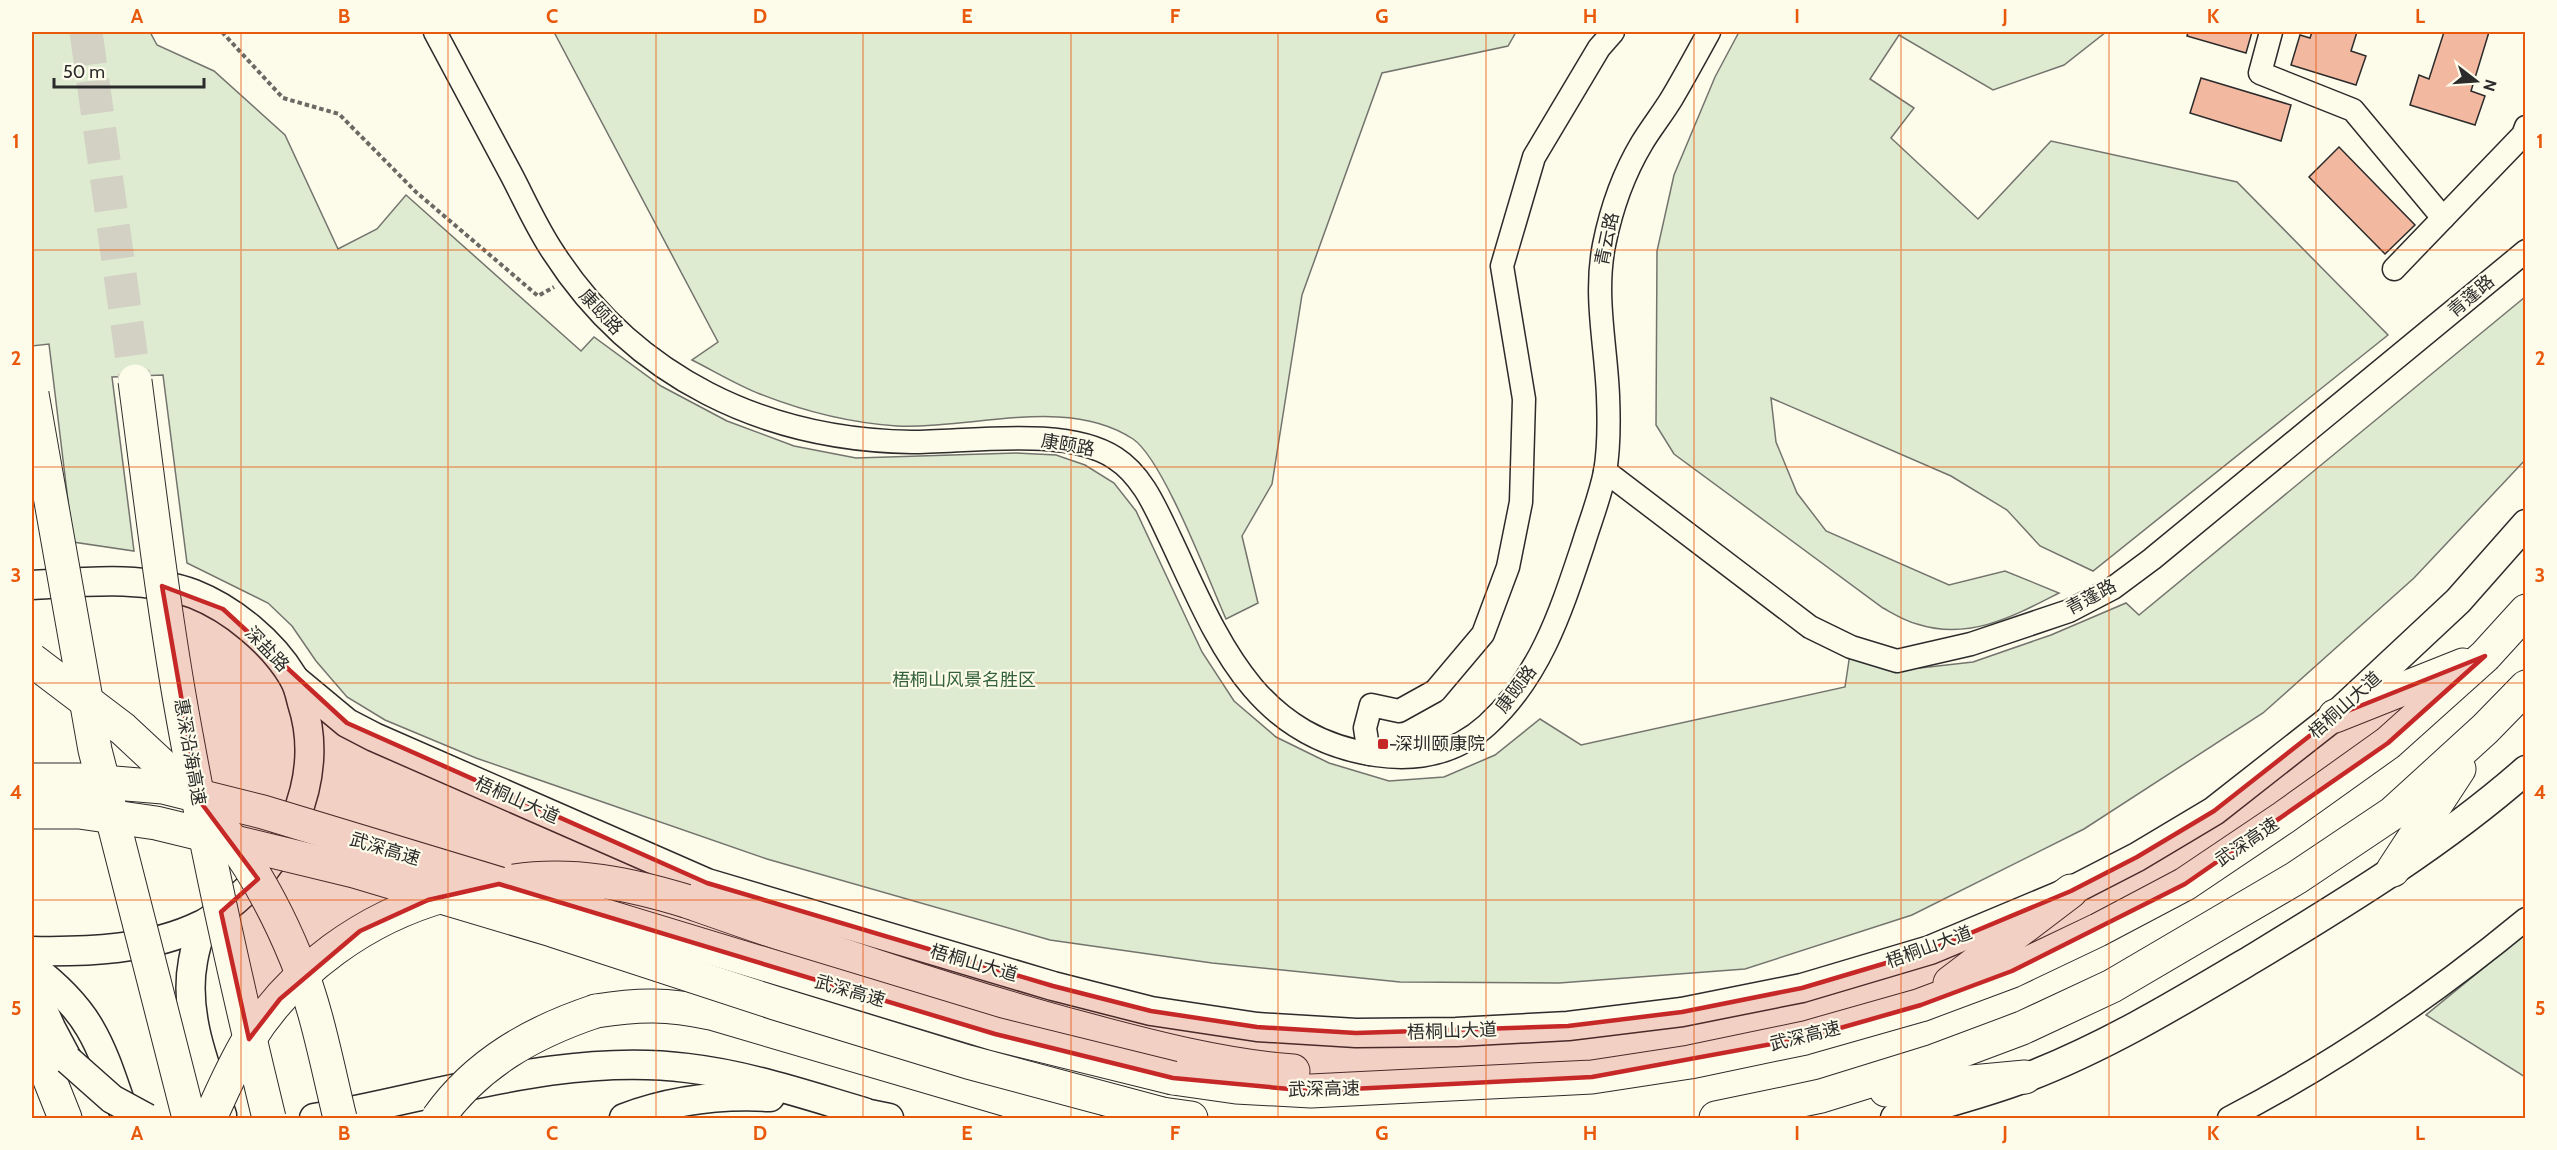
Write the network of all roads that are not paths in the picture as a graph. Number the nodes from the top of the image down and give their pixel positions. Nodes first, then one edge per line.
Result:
1 (435, 32) edge
2 (1613, 32) edge
3 (1709, 32) edge
4 (2271, 32) edge
5 (2526, 127) edge
6 (2443, 218) junction
7 (2524, 252) edge
8 (2394, 269) dead end
9 (135, 381) tunnel mouth
10 (32, 394) edge
11 (1605, 471) junction
12 (2526, 524) edge
13 (32, 585) edge
14 (2526, 611) edge
15 (2485, 656) junction
16 (32, 660) edge
17 (294, 679) junction
18 (2526, 687) edge
19 (2335, 716) junction
20 (2485, 729) junction
21 (1369, 754) junction
22 (2526, 770) edge
23 (32, 780) edge
24 (32, 812) edge
25 (2393, 870) junction
26 (2071, 891) junction
27 (2526, 919) edge
28 (203, 925) junction
29 (32, 951) edge
30 (32, 967) edge
31 (32, 985) edge
32 (1921, 1005) junction
33 (32, 1035) edge
34 (2025, 1077) junction
35 (1462, 1083) junction
36 (1821, 1096) junction
37 (877, 1115) edge
38 (1177, 1116) edge
39 (65, 1119) edge
40 (126, 1119) edge
41 (147, 1119) edge
42 (189, 1119) edge
43 (210, 1119) edge
44 (223, 1119) edge
45 (269, 1119) edge
46 (314, 1119) edge
47 (340, 1119) edge
48 (438, 1119) edge
49 (624, 1119) edge
50 (1084, 1119) edge
51 (1716, 1119) edge
52 (1896, 1119) edge
53 (2229, 1119) edge

1 - 21 street, 康颐路
2 - 21 street
3 - 11 street, 青云路
4 - 6 street
5 - 6 street
6 - 8 street
7 - 11 street, 青蓬路
9 - 45 highway, 惠深沿海高速, bridge
10 - 42 highway, bridge
11 - 21 street, 康颐路
12 - 19 main road, 梧桐山大道
13 - 17 main road, 深盐路
14 - 15 highway, 武深高速
15 - 19 highway
15 - 32 highway, 武深高速
16 - 47 highway, bridge
17 - 26 main road, 梧桐山大道
17 - 28 main road, 深盐路
18 - 20 highway
19 - 26 main road, 梧桐山大道
20 - 25 highway
20 - 36 highway
22 - 25 main road
23 - 35 highway, 武深高速, bridge
24 - 38 highway, 武深高速, bridge
25 - 34 main road
26 - 32 highway
27 - 53 street
28 - 29 main road, 深盐路
28 - 44 main road
30 - 40 main road
31 - 41 main road, bridge
32 - 35 highway, 武深高速
33 - 39 highway
34 - 36 highway
34 - 52 main road
35 - 43 highway, bridge
36 - 51 highway
37 - 46 main road, bridge
37 - 49 main road
48 - 50 highway, bridge

